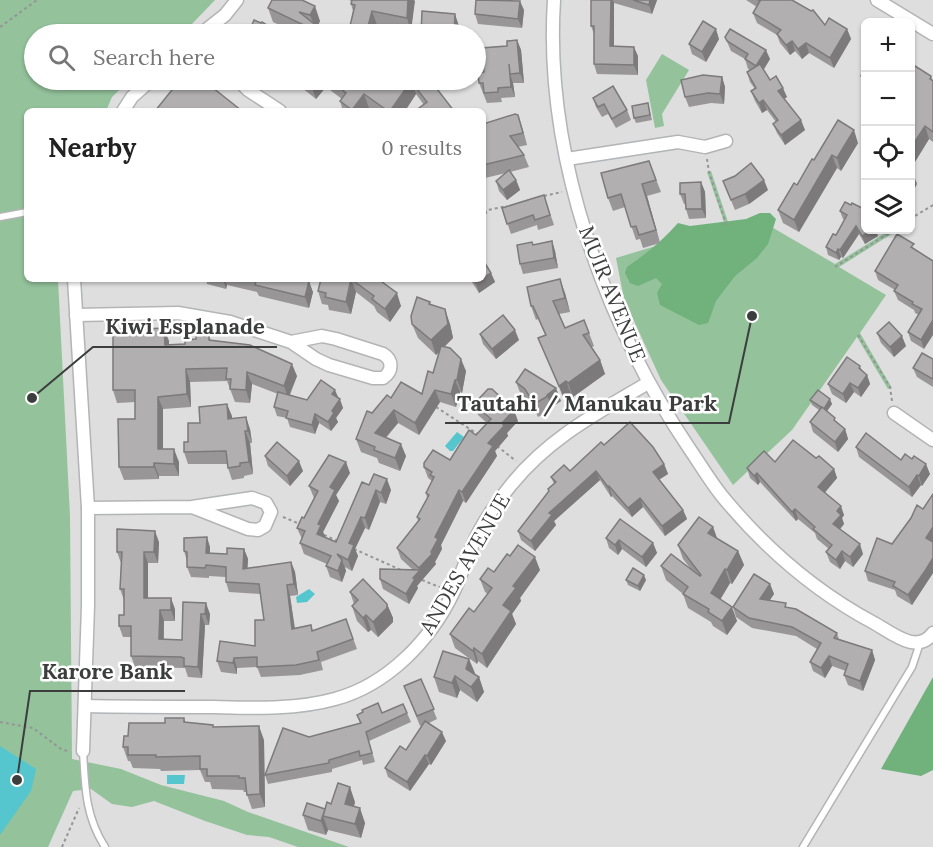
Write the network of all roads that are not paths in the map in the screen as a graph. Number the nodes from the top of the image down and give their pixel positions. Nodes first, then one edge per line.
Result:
1 (237, 0) edge
2 (554, 0) edge
3 (877, 0) edge
4 (214, 24) edge
5 (933, 34) edge
6 (140, 90) edge
7 (248, 90) edge
8 (125, 108) edge
9 (275, 108) edge
10 (726, 141) dead end
11 (567, 159) junction
12 (24, 213) edge
13 (0, 217) edge
14 (74, 282) edge
15 (76, 315) junction
16 (291, 342) junction
17 (648, 383) junction
18 (894, 413) road end
19 (933, 440) edge
20 (192, 507) junction
21 (88, 508) junction
22 (933, 633) edge
23 (920, 643) junction
24 (85, 706) junction
25 (83, 751) joint
26 (105, 847) edge
27 (803, 847) edge

1 - 4 street
2 - 11 street, MUIR AVENUE
3 - 5 street
6 - 8 street
7 - 9 street
10 - 11 street
11 - 17 street, MUIR AVENUE
12 - 13 lane
14 - 15 street
15 - 16 street
15 - 21 street
16 - 16 street
17 - 23 street, MUIR AVENUE
17 - 24 street, ANDES AVENUE
18 - 19 street
20 - 20 street
20 - 21 street
21 - 24 street
22 - 23 street
23 - 27 lane
24 - 25 street
25 - 26 lane

